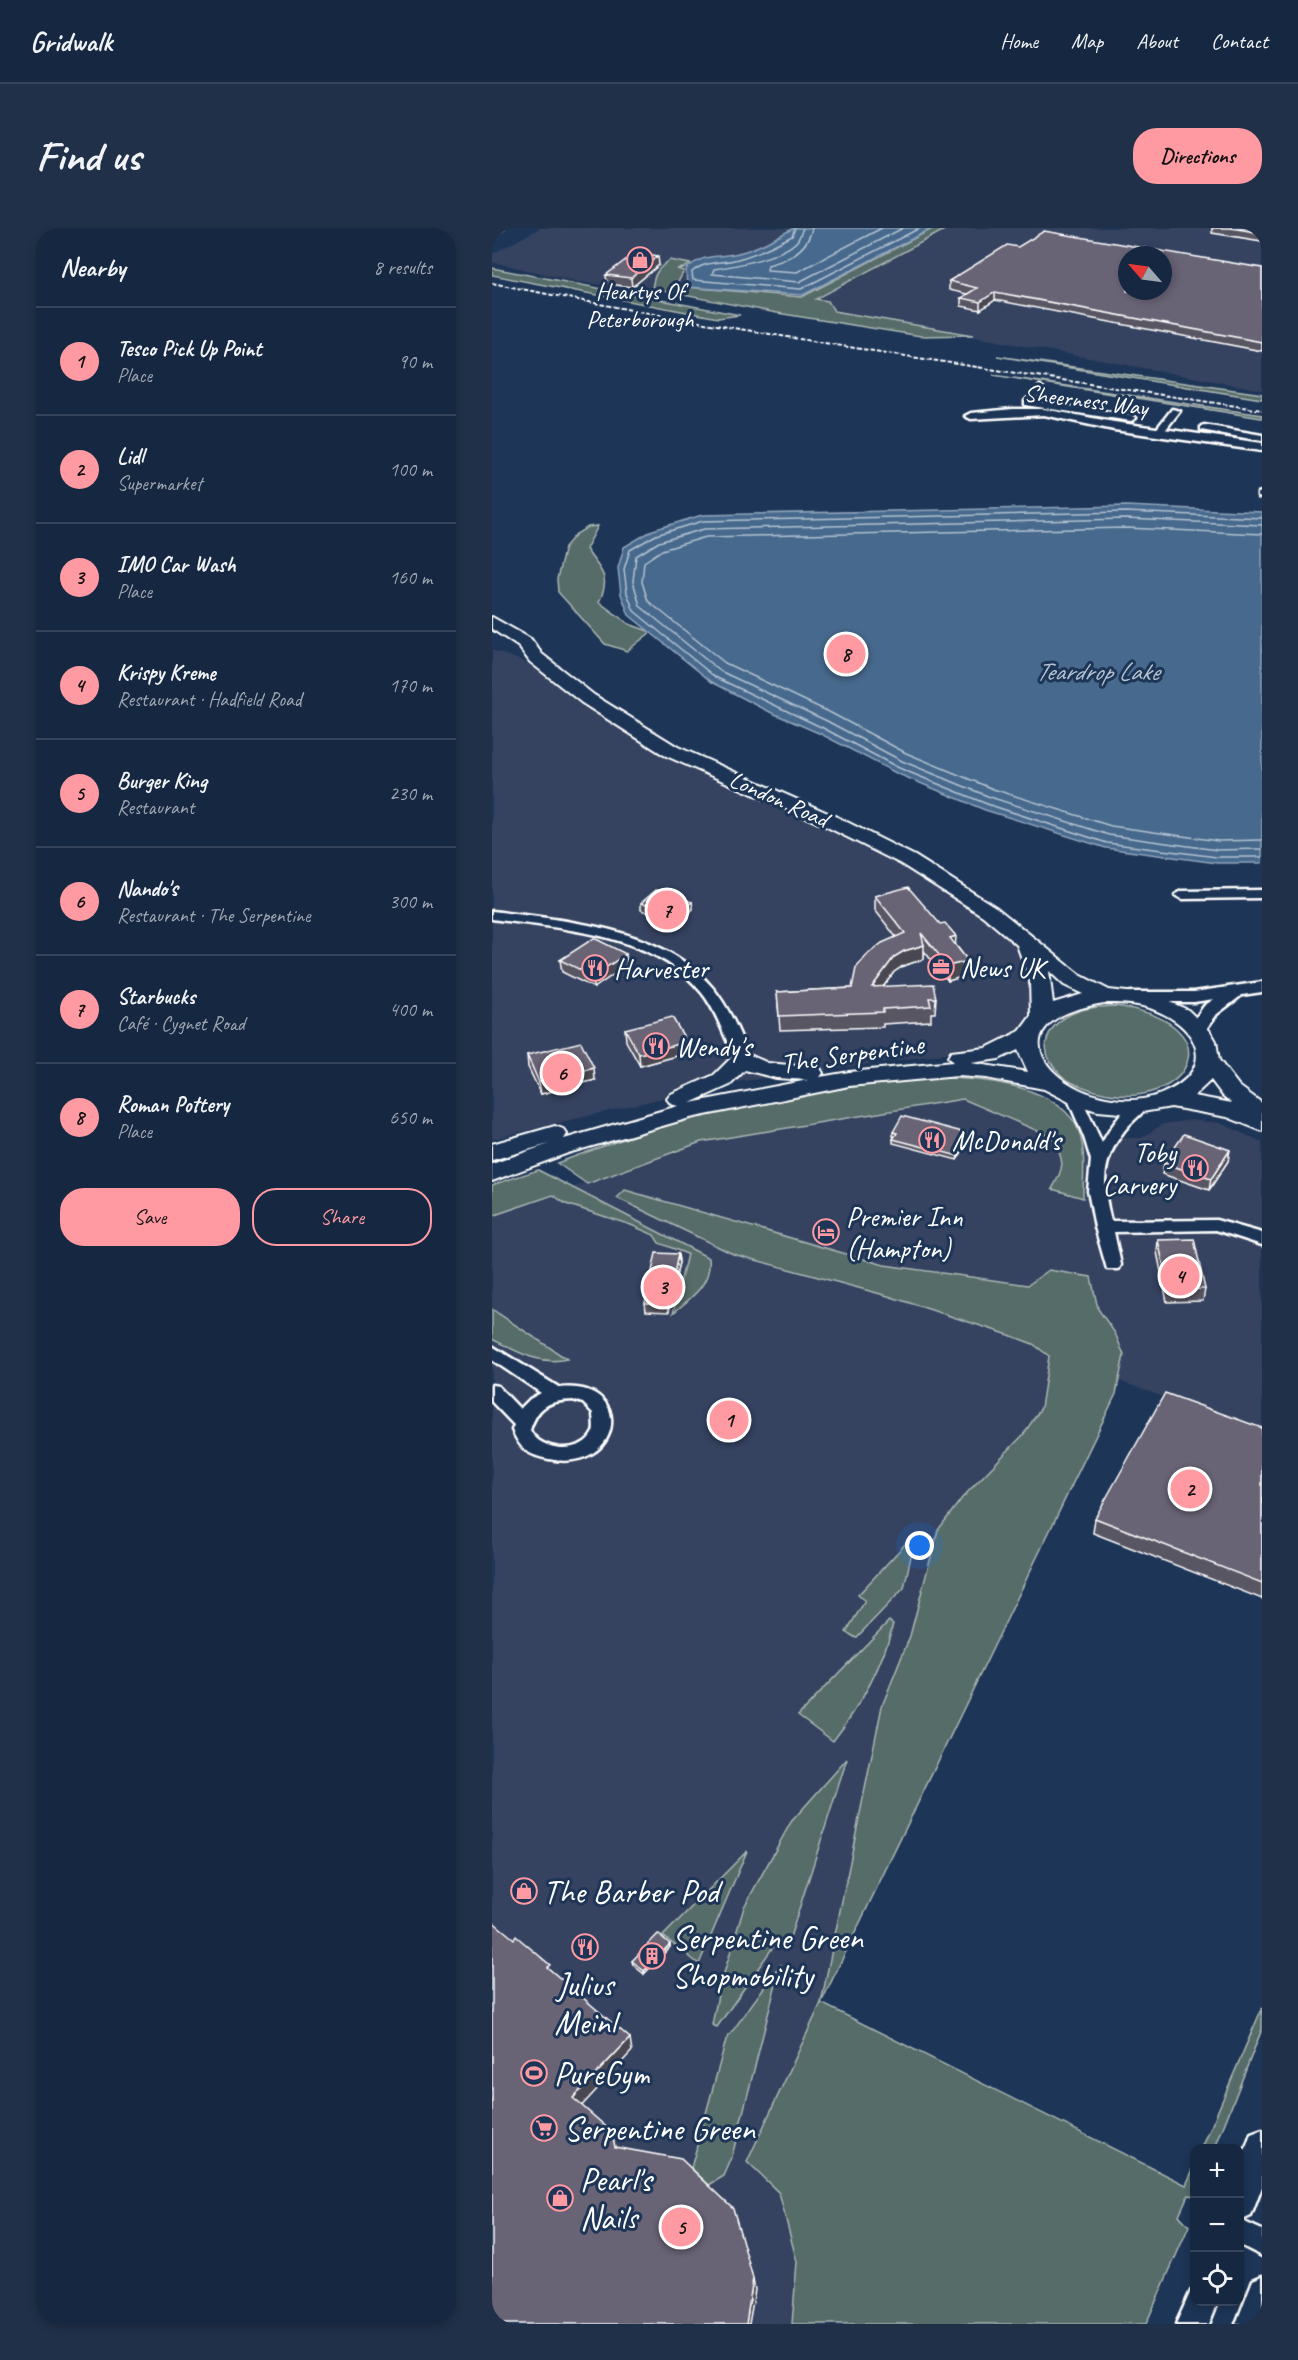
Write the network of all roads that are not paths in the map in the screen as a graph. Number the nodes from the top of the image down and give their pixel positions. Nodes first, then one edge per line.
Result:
1 (497, 228) edge
2 (492, 230) edge
3 (1040, 389) dead end
4 (1064, 411) junction
5 (1175, 411) dead end
6 (971, 416) dead end
7 (1131, 418) dead end
8 (1204, 428) dead end
9 (1160, 430) junction
10 (1262, 438) edge
11 (1262, 447) edge
12 (492, 622) edge
13 (492, 640) edge
14 (536, 658) junction
15 (1262, 894) edge
16 (1190, 897) dead end
17 (492, 915) edge
18 (1022, 939) junction
19 (1262, 987) edge
20 (1238, 992) junction
21 (1105, 996) junction
22 (1132, 997) junction
23 (1036, 1026) junction
24 (1198, 1028) junction
25 (743, 1059) junction
26 (1209, 1062) junction
27 (812, 1073) junction
28 (1050, 1083) junction
29 (1074, 1096) junction
30 (679, 1099) junction
31 (1170, 1099) junction
32 (1140, 1106) junction
33 (1262, 1114) edge
34 (1262, 1123) edge
35 (492, 1152) edge
36 (1099, 1160) junction
37 (492, 1173) edge
38 (1103, 1227) junction
39 (1262, 1239) edge
40 (1113, 1265) dead end
41 (492, 1352) edge
42 (492, 1391) edge
43 (557, 1395) junction
44 (522, 1422) junction
45 (1262, 2145) edge
46 (1242, 2198) edge
47 (1244, 2235) edge
48 (1262, 2244) edge
49 (1262, 2289) edge
50 (1200, 2306) edge
51 (1192, 2324) edge
52 (1249, 2324) edge

1 - 2 highway
3 - 4 street
4 - 6 street, Sheerness Way
4 - 7 street
4 - 9 street, Sheerness Way
5 - 9 street, Sheerness Way
8 - 10 street
9 - 11 street, Sheerness Way
12 - 14 main road, London Road
13 - 14 main road, London Road
14 - 18 main road, London Road
15 - 16 street
17 - 25 street
18 - 21 main road, London Road
18 - 23 main road, London Road
19 - 20 street
20 - 22 street
20 - 24 street
21 - 22 main road
21 - 23 main road
22 - 24 main road
23 - 27 main road, The Serpentine
23 - 28 main road
24 - 26 main road
25 - 27 main road
25 - 30 main road
26 - 31 main road
26 - 33 main road
27 - 30 main road, The Serpentine
28 - 29 main road
28 - 37 main road, The Serpentine
29 - 32 main road
29 - 36 street
30 - 35 main road, The Serpentine
31 - 32 main road
31 - 34 main road
32 - 36 street
36 - 38 street
38 - 39 street
38 - 40 street
41 - 43 street
42 - 44 street
43 - 44 street
43 - 44 street
45 - 46 street
47 - 48 street
49 - 52 street
50 - 51 street

